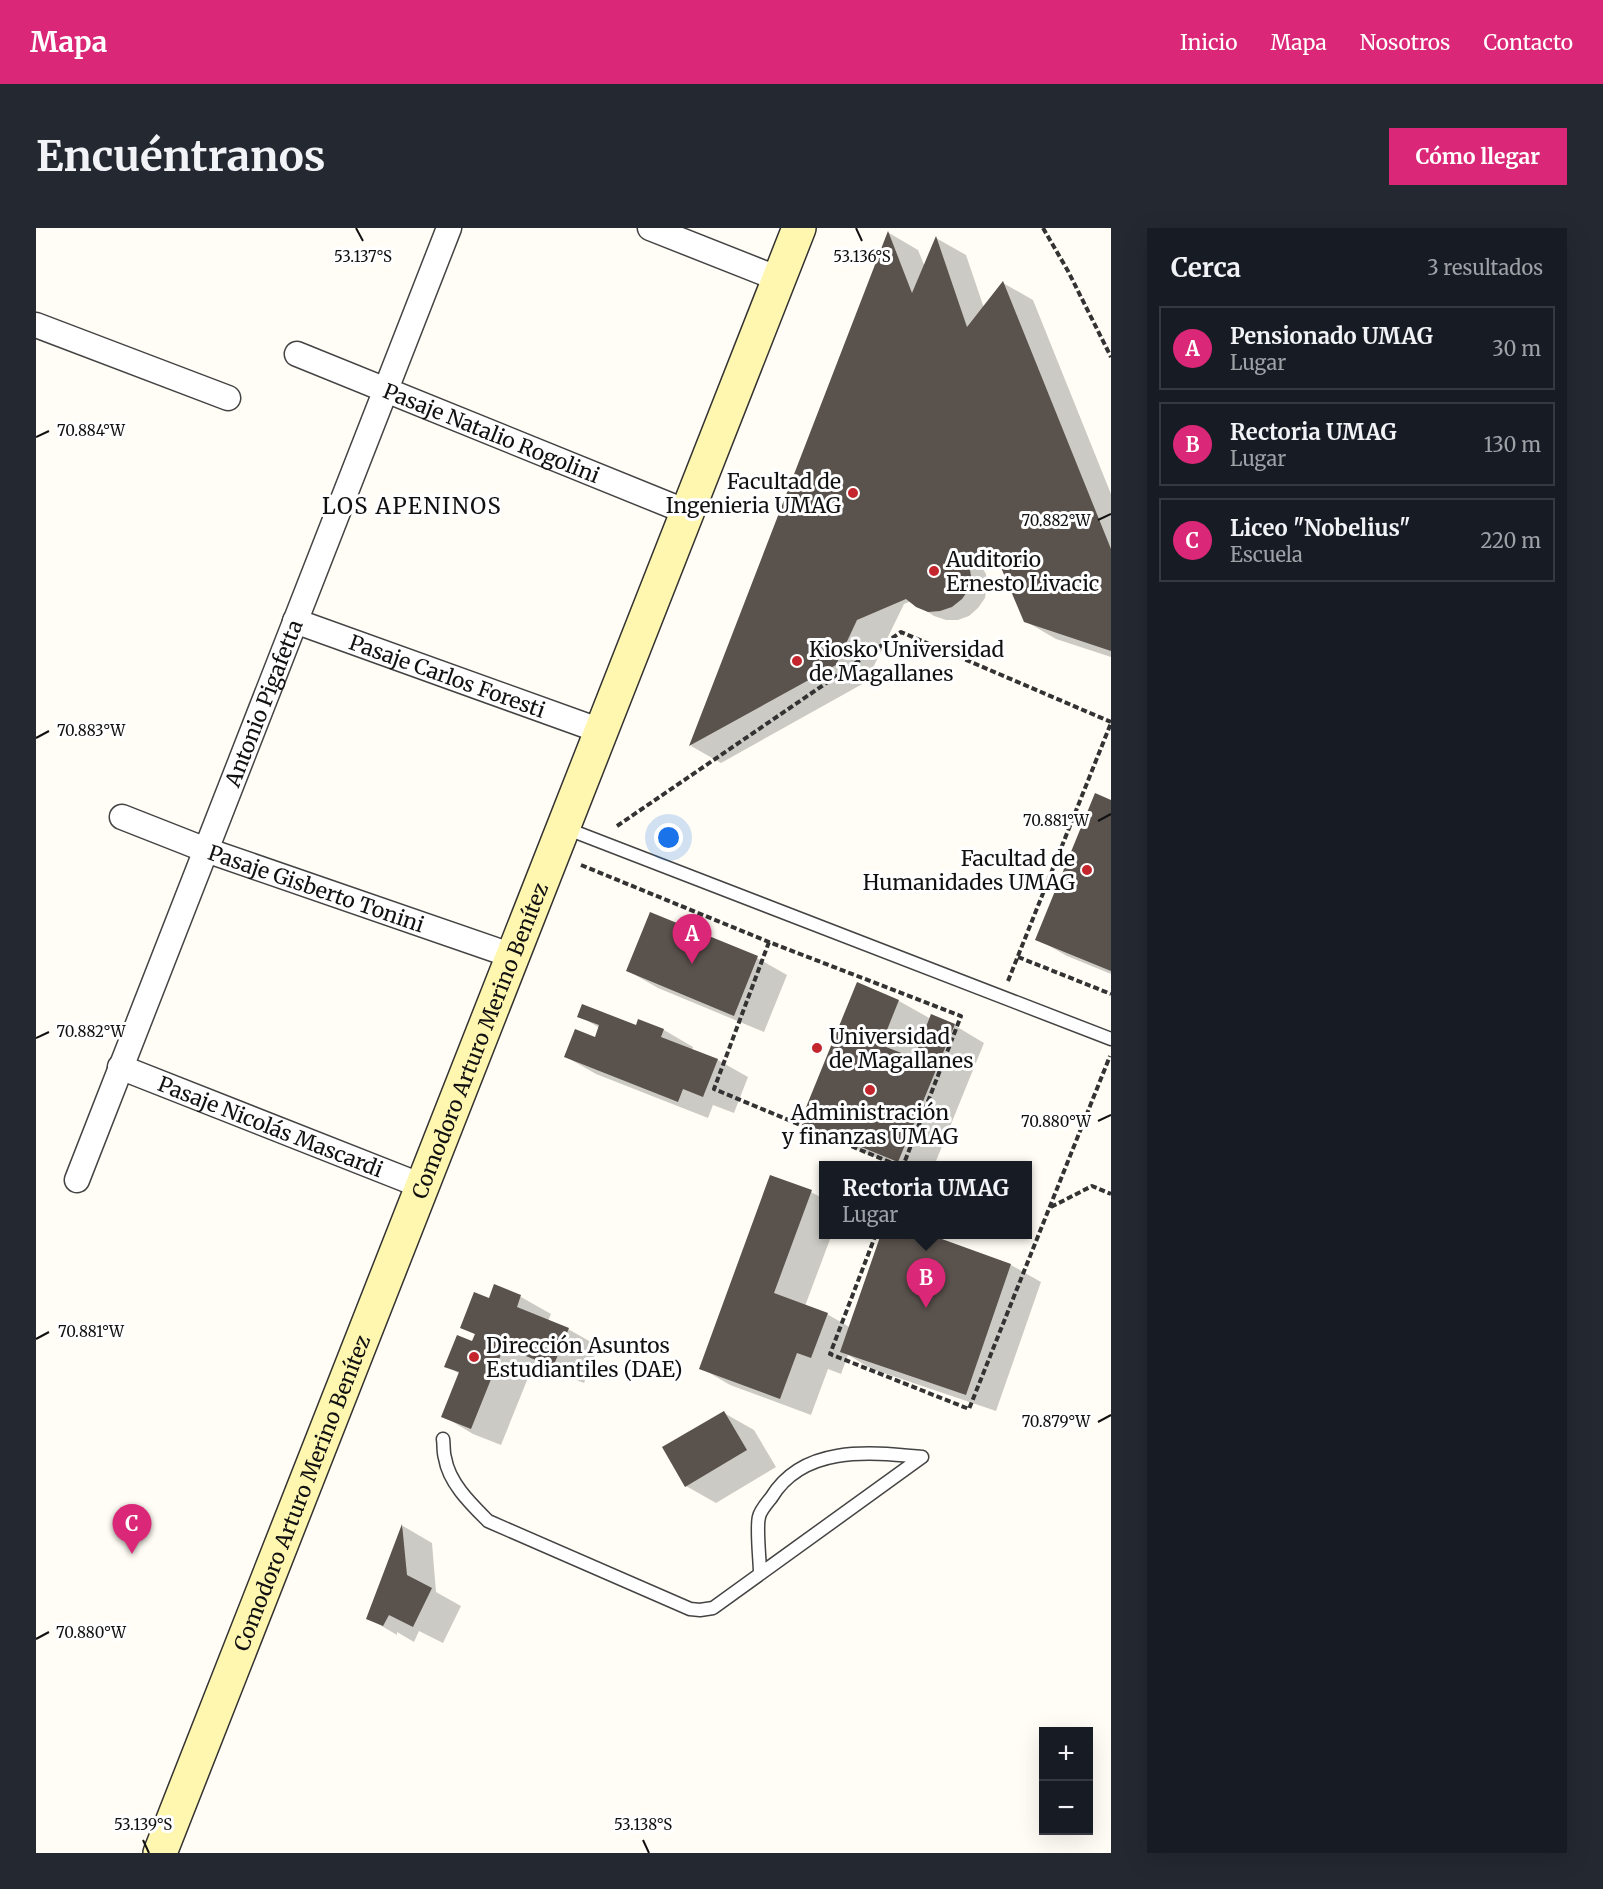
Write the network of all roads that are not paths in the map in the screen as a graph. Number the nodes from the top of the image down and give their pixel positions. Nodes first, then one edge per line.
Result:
1 (449, 228) edge
2 (650, 228) edge
3 (799, 228) edge
4 (779, 279) junction
5 (36, 325) edge
6 (297, 354) dead end
7 (385, 389) junction
8 (228, 398) dead end
9 (687, 512) junction
10 (295, 621) junction
11 (601, 731) junction
12 (122, 817) dead end
13 (558, 841) junction
14 (206, 850) junction
15 (513, 956) junction
16 (1111, 1039) edge
17 (120, 1067) junction
18 (77, 1180) dead end
19 (422, 1186) junction
20 (443, 1439) dead end
21 (760, 1573) junction
22 (160, 1853) edge

1 - 7 street, Antonio Pigafetta
2 - 4 street
3 - 4 main road, Comodoro Arturo Merino Benítez
4 - 9 main road, Comodoro Arturo Merino Benítez
5 - 8 street
6 - 7 street, Pasaje Natalio Rogolini
7 - 9 street, Pasaje Natalio Rogolini
7 - 10 street, Antonio Pigafetta
9 - 11 main road, Comodoro Arturo Merino Benítez
10 - 11 street, Pasaje Carlos Foresti
10 - 14 street, Antonio Pigafetta
11 - 13 main road, Comodoro Arturo Merino Benítez
12 - 14 street, Pasaje Gisberto Tonini
13 - 15 main road, Comodoro Arturo Merino Benítez
13 - 16 lane
14 - 15 street, Pasaje Gisberto Tonini
14 - 17 street, Antonio Pigafetta
15 - 19 main road, Comodoro Arturo Merino Benítez
17 - 18 street, Antonio Pigafetta
17 - 19 street, Pasaje Nicolás Mascardi
19 - 22 main road, Comodoro Arturo Merino Benítez
20 - 21 lane
21 - 21 lane

